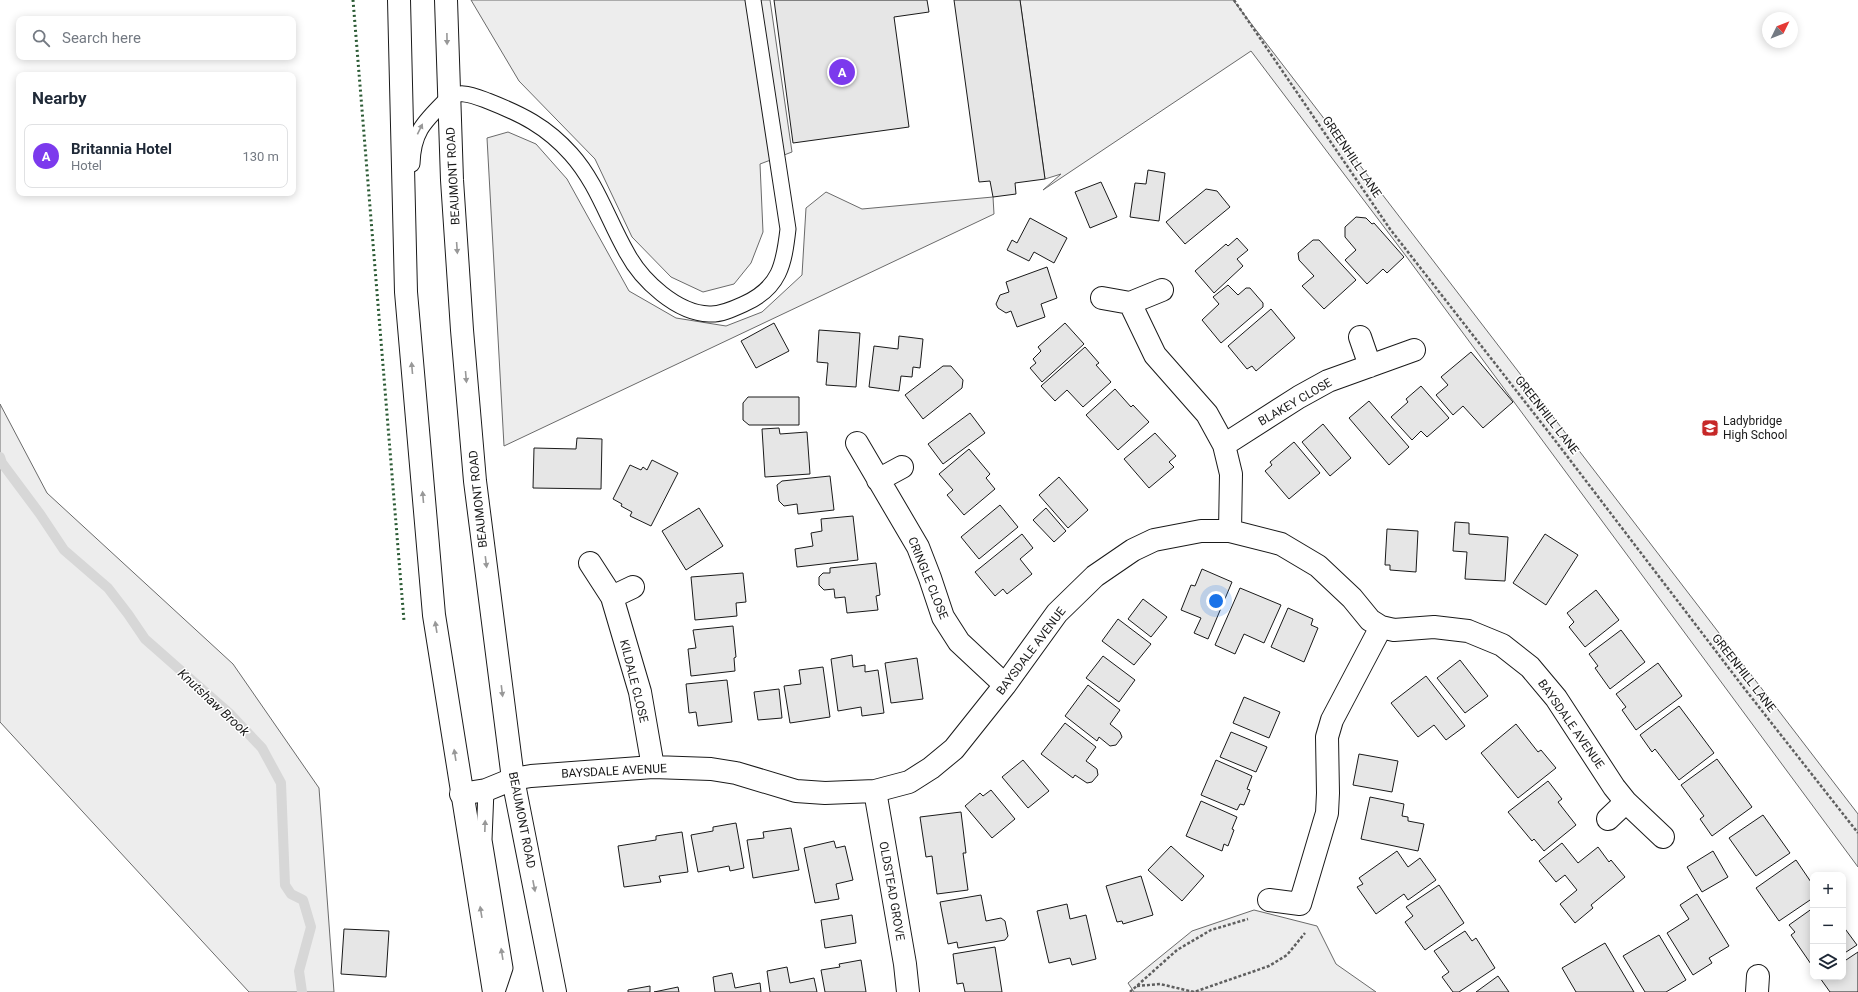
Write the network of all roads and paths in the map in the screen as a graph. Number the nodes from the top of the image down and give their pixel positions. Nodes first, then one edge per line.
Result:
1 (399, 0) edge
2 (446, 0) edge
3 (753, 0) edge
4 (1234, 0) edge
5 (448, 97) junction
6 (1162, 290) dead end
7 (406, 292) junction
8 (1102, 298) dead end
9 (1130, 303) junction
10 (1360, 336) dead end
11 (1414, 350) dead end
12 (1370, 366) junction
13 (857, 442) dead end
14 (1224, 445) junction
15 (902, 467) dead end
16 (878, 480) junction
17 (1230, 530) junction
18 (590, 563) dead end
19 (633, 586) dead end
20 (612, 597) junction
21 (1381, 627) junction
22 (1005, 685) junction
23 (653, 767) junction
24 (513, 779) junction
25 (486, 790) junction
26 (875, 791) junction
27 (461, 794) junction
28 (1626, 802) junction
29 (1608, 819) dead end
30 (1858, 833) edge
31 (1663, 837) dead end
32 (1269, 900) dead end
33 (1300, 904) junction
34 (1256, 917) dead end
35 (1137, 986) junction
36 (496, 992) edge
37 (555, 992) edge
38 (908, 992) edge
39 (1130, 992) edge

1 - 7 main road
2 -> 5 main road, BEAUMONT ROAD
3 - 5 lane
4 - 30 path, GREENHILL LANE
7 -> 5 lane
5 -> 24 main road, BEAUMONT ROAD
6 - 9 main road
27 -> 7 main road
8 - 9 main road
9 - 14 main road
10 - 12 main road
11 - 12 main road, BLAKEY CLOSE
12 - 14 main road, BLAKEY CLOSE
13 - 16 main road, CRINGLE CLOSE
14 - 17 main road
15 - 16 main road
16 - 22 main road, CRINGLE CLOSE
17 - 21 main road, BAYSDALE AVENUE
17 - 22 main road, BAYSDALE AVENUE
18 - 20 main road, KILDALE CLOSE
19 - 20 main road
20 - 23 main road, KILDALE CLOSE
21 - 28 main road, BAYSDALE AVENUE
21 - 33 main road
22 - 26 main road, BAYSDALE AVENUE
23 - 24 main road, BAYSDALE AVENUE
23 - 26 main road, BAYSDALE AVENUE
24 - 25 main road, BAYSDALE AVENUE
24 -> 37 main road, BEAUMONT ROAD
25 - 27 main road, BAYSDALE AVENUE
36 -> 25 lane
26 - 38 main road, OLDSTEAD GROVE
36 -> 27 main road
28 - 29 main road
28 - 31 main road, BAYSDALE AVENUE
32 - 33 main road
33 - 35 path
34 - 35 path
35 - 39 path

